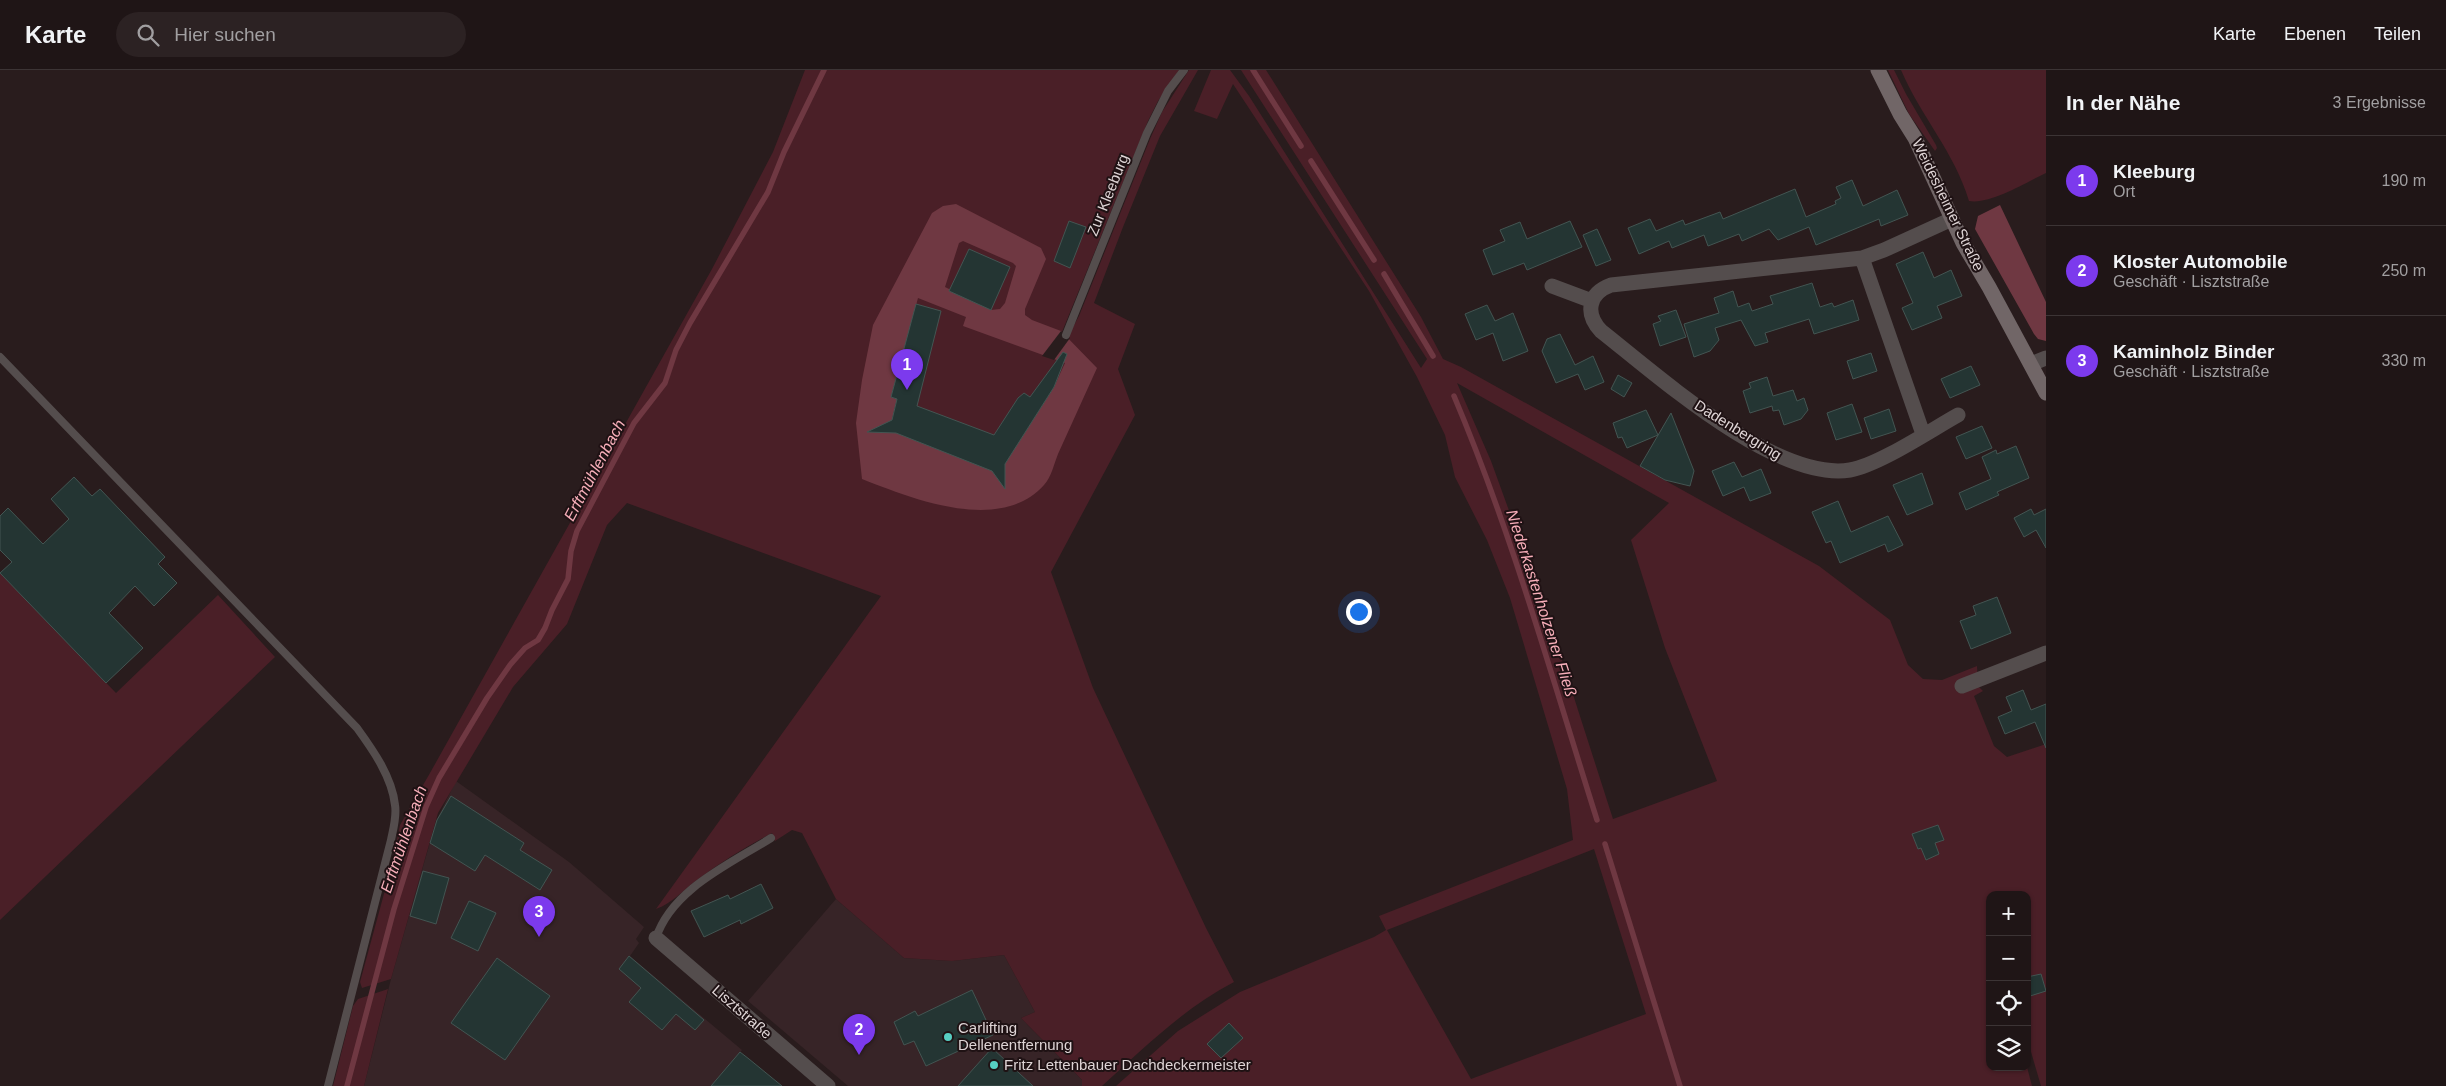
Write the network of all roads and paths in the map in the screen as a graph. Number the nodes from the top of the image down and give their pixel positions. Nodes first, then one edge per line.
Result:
1 (1184, 70) edge
2 (1878, 70) edge
3 (1952, 219) junction
4 (1862, 258) junction
5 (1552, 286) dead end
6 (1592, 300) junction
7 (1066, 335) dead end
8 (0, 357) edge
9 (2046, 358) edge
10 (2031, 364) junction
11 (2046, 393) edge
12 (1958, 415) dead end
13 (1923, 434) junction
14 (2046, 653) edge
15 (1962, 686) dead end
16 (771, 838) dead end
17 (656, 938) joint
18 (328, 1086) edge
19 (828, 1086) edge

1 - 7 lane, Zur Kleeburg
2 - 3 street, Weidesheimer Straße
3 - 4 street
3 - 10 street, Weidesheimer Straße
4 - 6 street
4 - 13 street
5 - 6 street
6 - 13 street, Dadenbergring
8 - 18 lane
9 - 10 street
10 - 11 street, Weidesheimer Straße
12 - 13 street, Dadenbergring
14 - 15 street
16 - 17 lane
17 - 19 street, Lisztstraße

